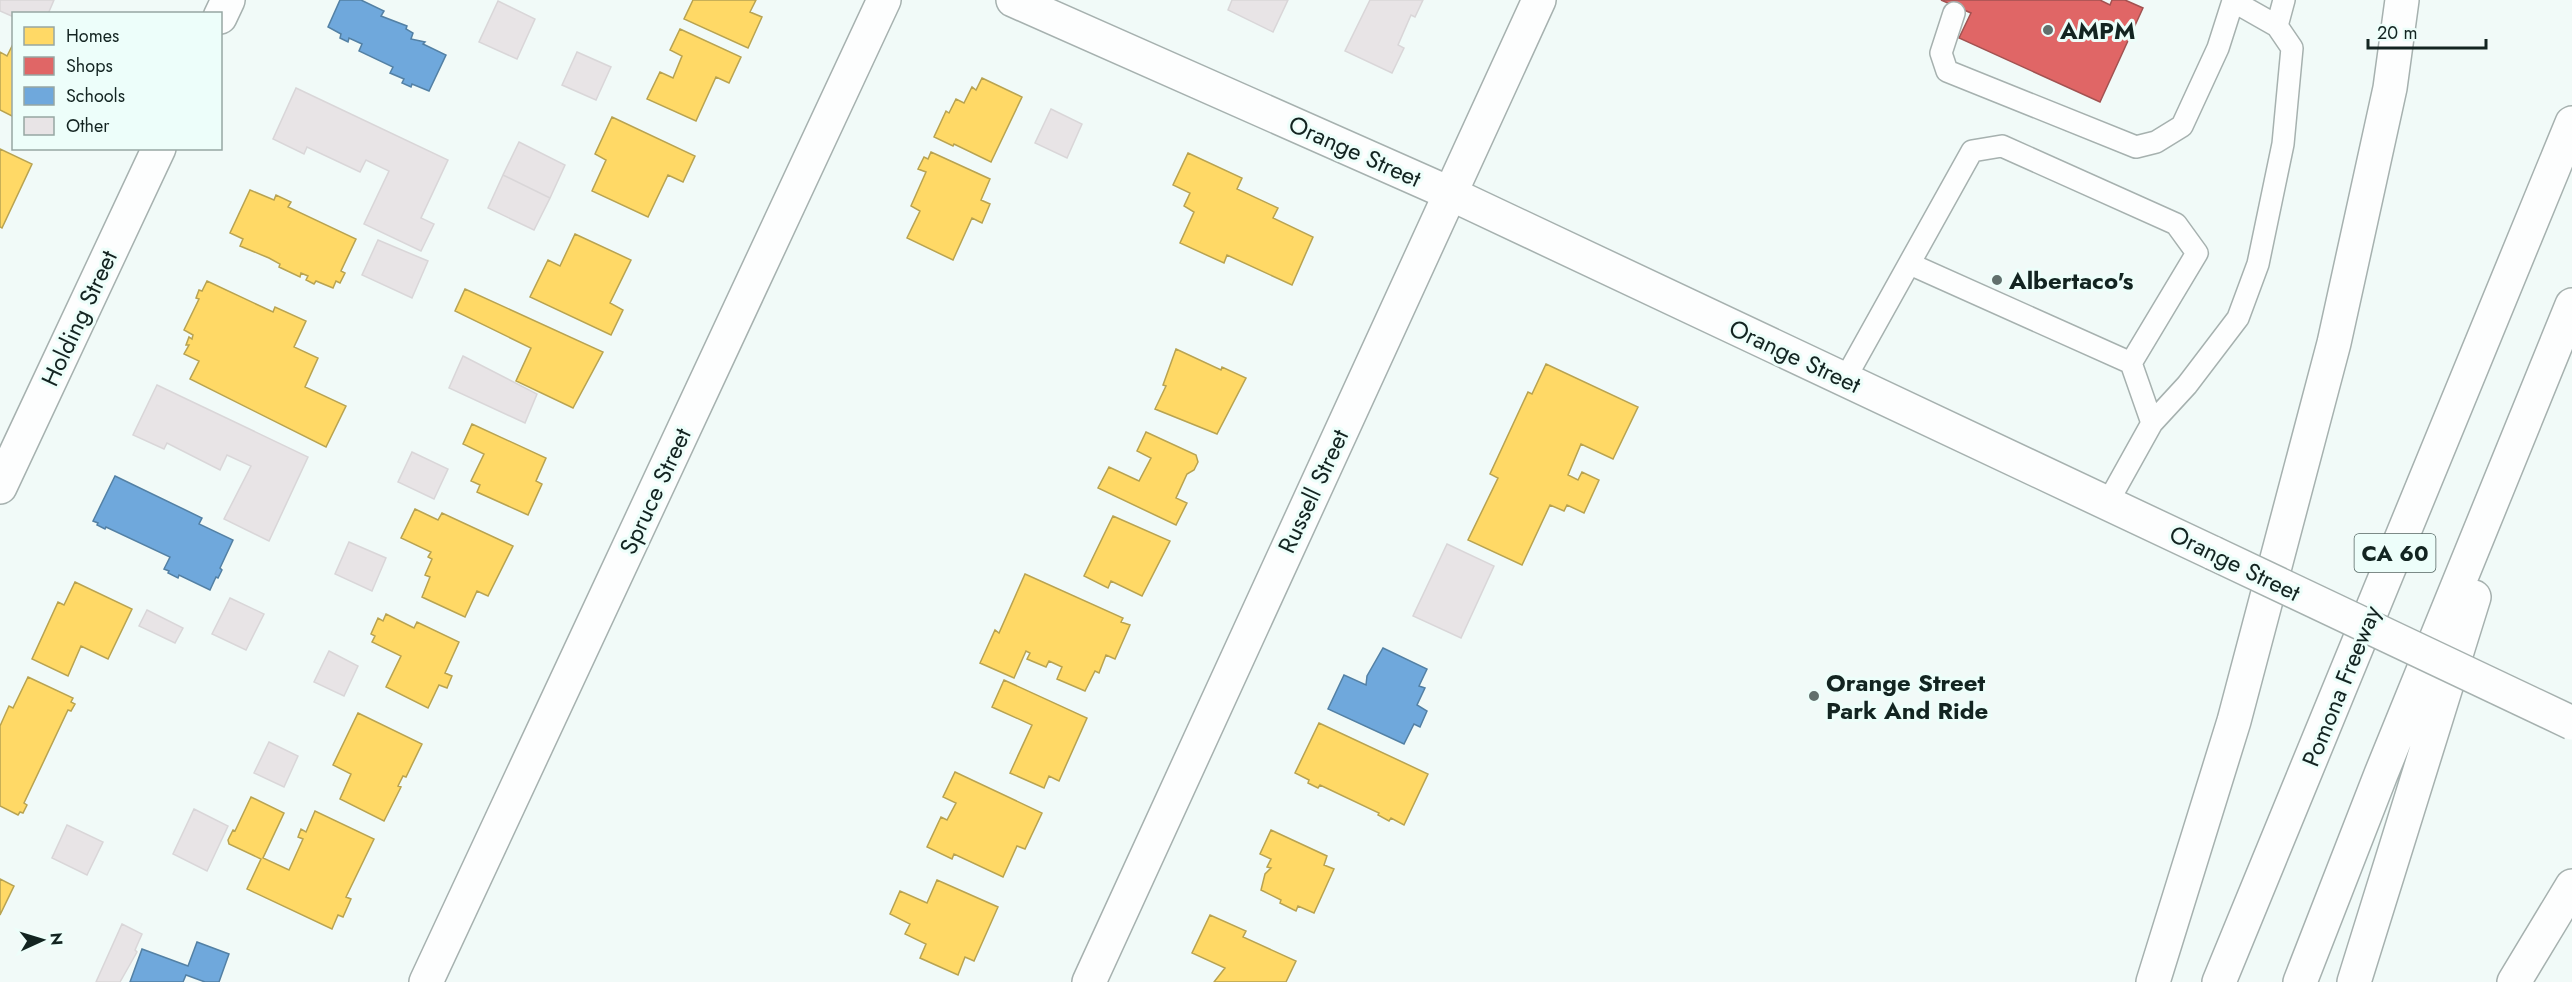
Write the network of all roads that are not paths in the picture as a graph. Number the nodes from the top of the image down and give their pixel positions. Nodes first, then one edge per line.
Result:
1 (884, 0) edge
2 (1013, 0) edge
3 (1539, 0) edge
4 (2284, 0) edge
5 (2402, 0) edge
6 (2232, 1) edge
7 (1954, 14) dead end
8 (2277, 27) junction
9 (2572, 123) edge
10 (158, 150) edge
11 (1449, 193) junction
12 (1910, 264) junction
13 (2572, 305) edge
14 (2131, 363) junction
15 (2547, 366) junction
16 (1845, 380) junction
17 (2152, 423) junction
18 (0, 487) edge
19 (2108, 502) junction
20 (2572, 723) edge
21 (2572, 886) edge
22 (426, 982) edge
23 (1089, 982) edge
24 (2153, 982) edge
25 (2219, 982) edge
26 (2300, 982) edge
27 (2354, 982) edge
28 (2514, 982) edge

1 - 22 main road, Spruce Street
2 - 11 main road, Orange Street
3 - 11 main road, Russell Street
4 - 8 lane
5 - 24 main road
6 - 7 lane
6 - 8 lane
8 - 17 lane
9 - 25 main road, Pomona Freeway / CA 60
10 - 18 main road, Holding Street
11 - 16 main road, Orange Street
11 - 23 main road, Russell Street
12 - 14 lane
12 - 14 lane
12 - 16 lane
13 - 15 main road, CA 60
14 - 17 lane
15 - 26 main road, CA 60
15 - 27 main road
16 - 19 main road, Orange Street
17 - 19 lane
19 - 20 main road, Orange Street, bridge
21 - 28 main road

